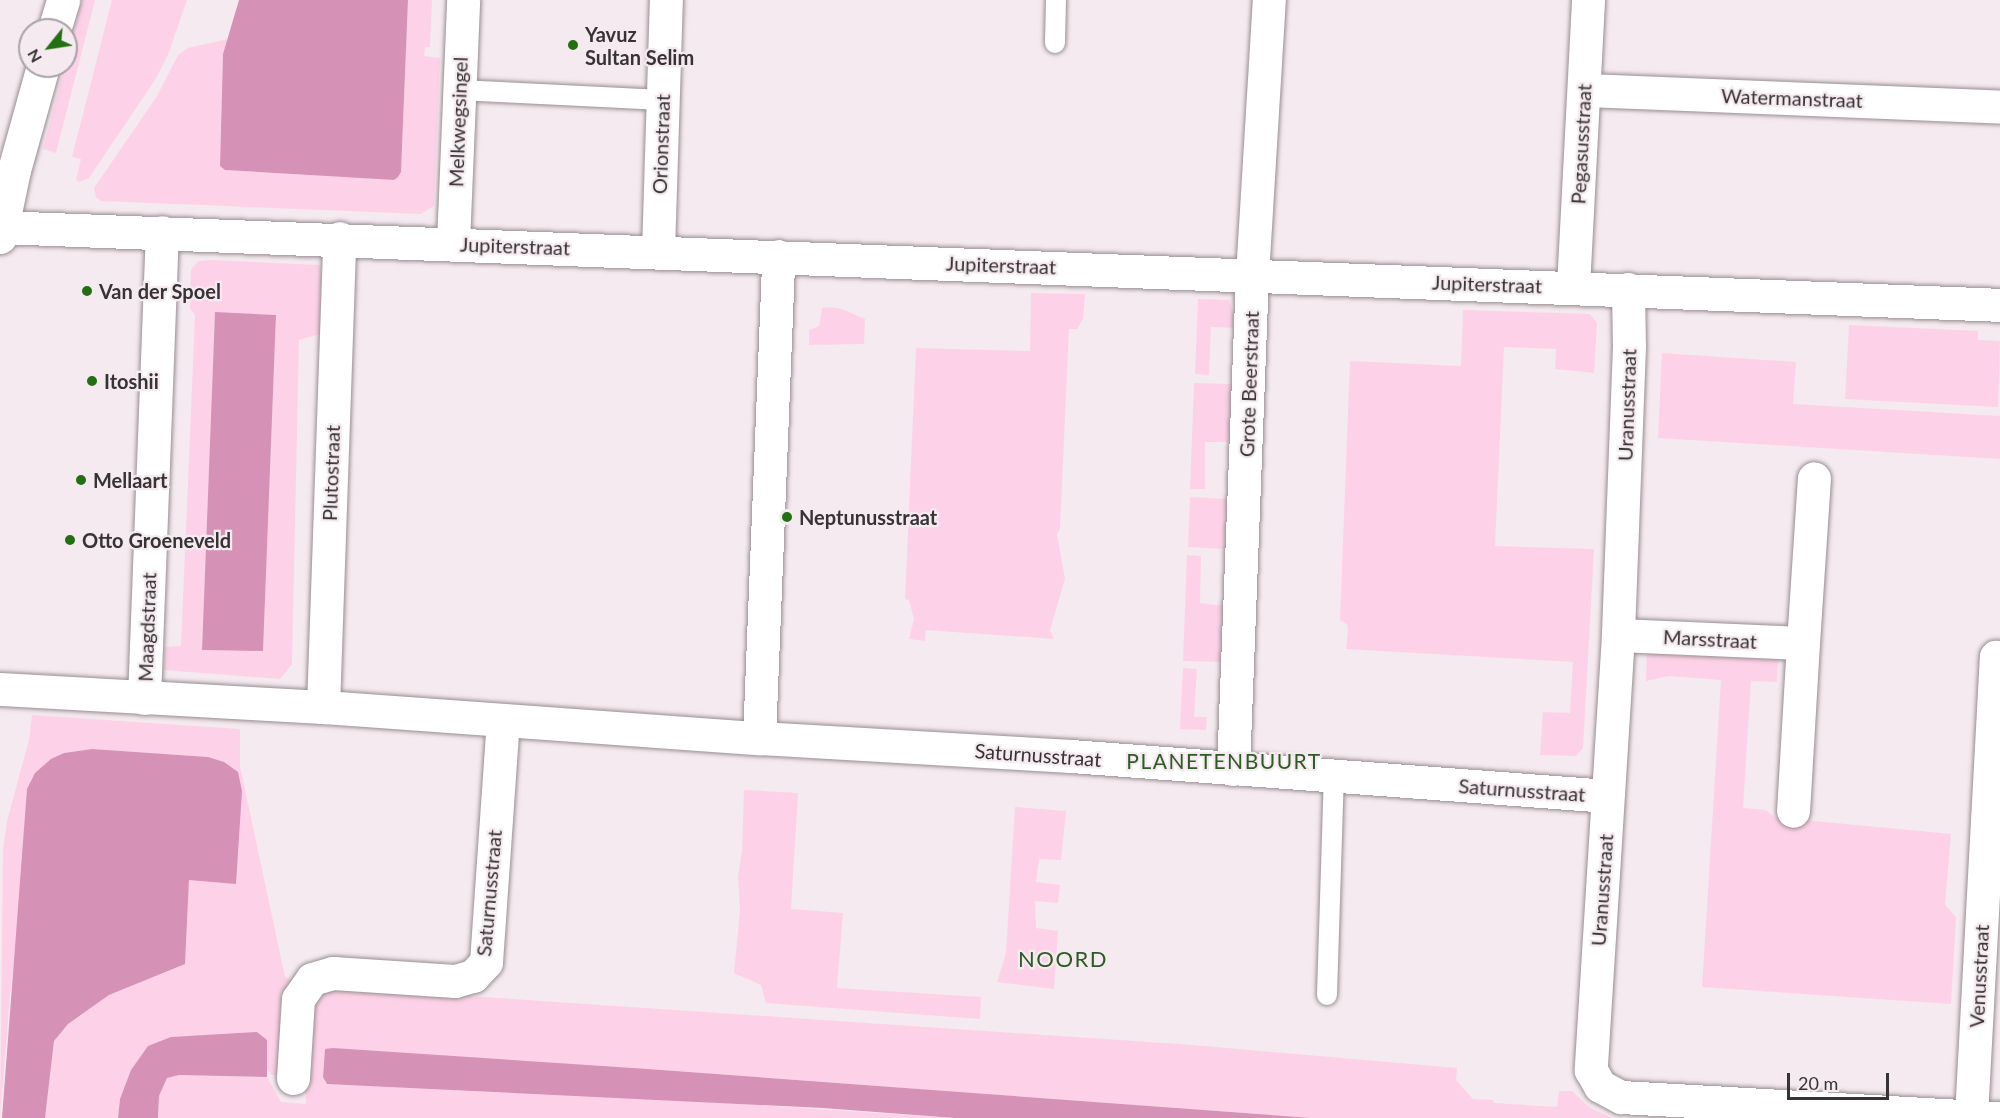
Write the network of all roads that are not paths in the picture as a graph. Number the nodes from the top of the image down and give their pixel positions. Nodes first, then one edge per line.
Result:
1 (63, 0) edge
2 (463, 0) edge
3 (666, 0) edge
4 (1056, 0) edge
5 (1269, 0) edge
6 (1588, 0) edge
7 (58, 18) edge
8 (1055, 42) dead end
9 (40, 78) edge
10 (459, 90) junction
11 (1584, 90) junction
12 (663, 100) junction
13 (2000, 107) edge
14 (1, 230) edge
15 (162, 232) junction
16 (339, 238) junction
17 (453, 243) junction
18 (658, 251) junction
19 (778, 256) junction
20 (1252, 275) junction
21 (1574, 287) junction
22 (1628, 290) junction
23 (2000, 305) edge
24 (1814, 478) dead end
25 (1618, 635) junction
26 (1803, 643) junction
27 (1998, 657) edge
28 (0, 689) edge
29 (144, 698) junction
30 (323, 707) junction
31 (503, 721) junction
32 (759, 738) junction
33 (1233, 769) junction
34 (1334, 777) junction
35 (1608, 796) junction
36 (1793, 812) dead end
37 (1327, 995) dead end
38 (293, 1078) dead end
39 (1985, 1117) edge

1 - 7 street
2 - 10 street, Melkwegsingel
3 - 12 street, Orionstraat
4 - 8 lane
5 - 20 street, Grote Beerstraat
6 - 11 street, Pegasusstraat
9 - 14 street
10 - 12 lane
10 - 17 street, Melkwegsingel
11 - 13 street, Watermanstraat
11 - 21 street, Pegasusstraat
12 - 18 street, Orionstraat
14 - 15 street, Jupiterstraat
15 - 16 street, Jupiterstraat
15 - 29 street, Maagdstraat
16 - 17 street, Jupiterstraat
16 - 30 street, Plutostraat
17 - 18 street, Jupiterstraat
18 - 19 street, Jupiterstraat
19 - 20 street, Jupiterstraat
19 - 32 street
20 - 21 street, Jupiterstraat
20 - 33 street, Grote Beerstraat
21 - 22 street, Jupiterstraat
22 - 23 street, Jupiterstraat
22 - 25 street, Uranusstraat
24 - 26 street
25 - 26 street, Marsstraat
25 - 35 street, Uranusstraat
26 - 36 street
27 - 39 street, Venusstraat
28 - 29 street, Saturnusstraat
29 - 30 street, Saturnusstraat
30 - 31 street, Saturnusstraat
31 - 32 street, Saturnusstraat
31 - 38 street, Saturnusstraat
32 - 33 street, Saturnusstraat
33 - 34 street, Saturnusstraat
34 - 35 street, Saturnusstraat
34 - 37 lane
35 - 39 street, Uranusstraat

